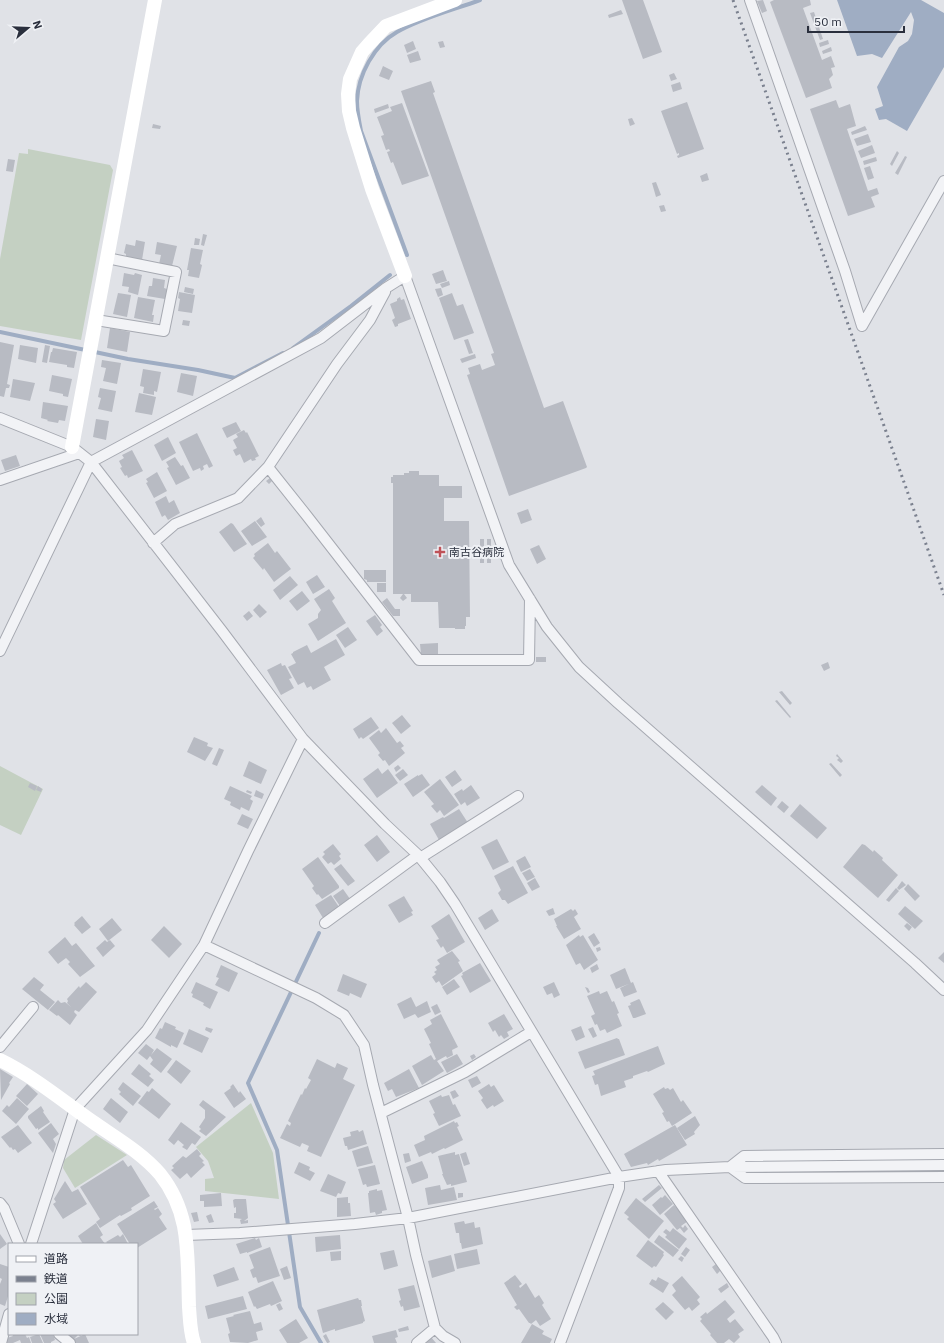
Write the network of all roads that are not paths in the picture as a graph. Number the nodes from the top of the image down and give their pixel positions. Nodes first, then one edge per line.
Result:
1 (155, 0) edge
2 (455, 0) edge
3 (750, 0) edge
4 (944, 181) edge
5 (107, 258) junction
6 (405, 276) junction
7 (386, 288) junction
8 (96, 320) junction
9 (0, 418) edge
10 (76, 450) junction
11 (91, 462) junction
12 (268, 467) junction
13 (0, 480) edge
14 (153, 543) junction
15 (530, 599) junction
16 (3, 639) edge
17 (0, 651) edge
18 (303, 739) junction
19 (518, 796) dead end
20 (419, 857) junction
21 (324, 923) dead end
22 (204, 945) junction
23 (944, 990) edge
24 (33, 1007) dead end
25 (531, 1032) junction
26 (0, 1047) edge
27 (0, 1060) edge
28 (75, 1109) junction
29 (381, 1114) junction
30 (944, 1154) edge
31 (944, 1165) edge
32 (730, 1167) junction
33 (658, 1171) junction
34 (618, 1177) junction
35 (944, 1177) edge
36 (0, 1203) edge
37 (408, 1218) junction
38 (186, 1235) junction
39 (20, 1243) edge
40 (31, 1243) edge
41 (8, 1318) edge
42 (435, 1328) junction
43 (1, 1343) edge
44 (194, 1343) edge
45 (417, 1343) edge
46 (455, 1343) edge
47 (560, 1343) edge
48 (776, 1343) edge

1 - 5 street
2 - 6 street
3 - 4 street
5 - 8 street
5 - 8 street
6 - 7 street
6 - 15 street
7 - 11 street
7 - 12 street
8 - 10 street
9 - 10 street
10 - 11 street
10 - 13 street
11 - 14 street
11 - 16 street
12 - 14 street
12 - 15 street
14 - 18 street
15 - 23 street
16 - 17 street
18 - 20 street
18 - 22 street
19 - 20 street
20 - 21 street
20 - 25 street
22 - 28 street
22 - 29 street
24 - 26 street
25 - 29 street
25 - 34 street
27 - 28 street
28 - 38 street
28 - 40 street
29 - 37 street
30 - 32 street
31 - 32 street
32 - 33 street
32 - 35 street
33 - 34 street
33 - 48 street
34 - 37 street
34 - 47 street
36 - 39 street
37 - 38 street
37 - 42 street
38 - 44 street
41 - 43 street
42 - 45 street
42 - 46 street

